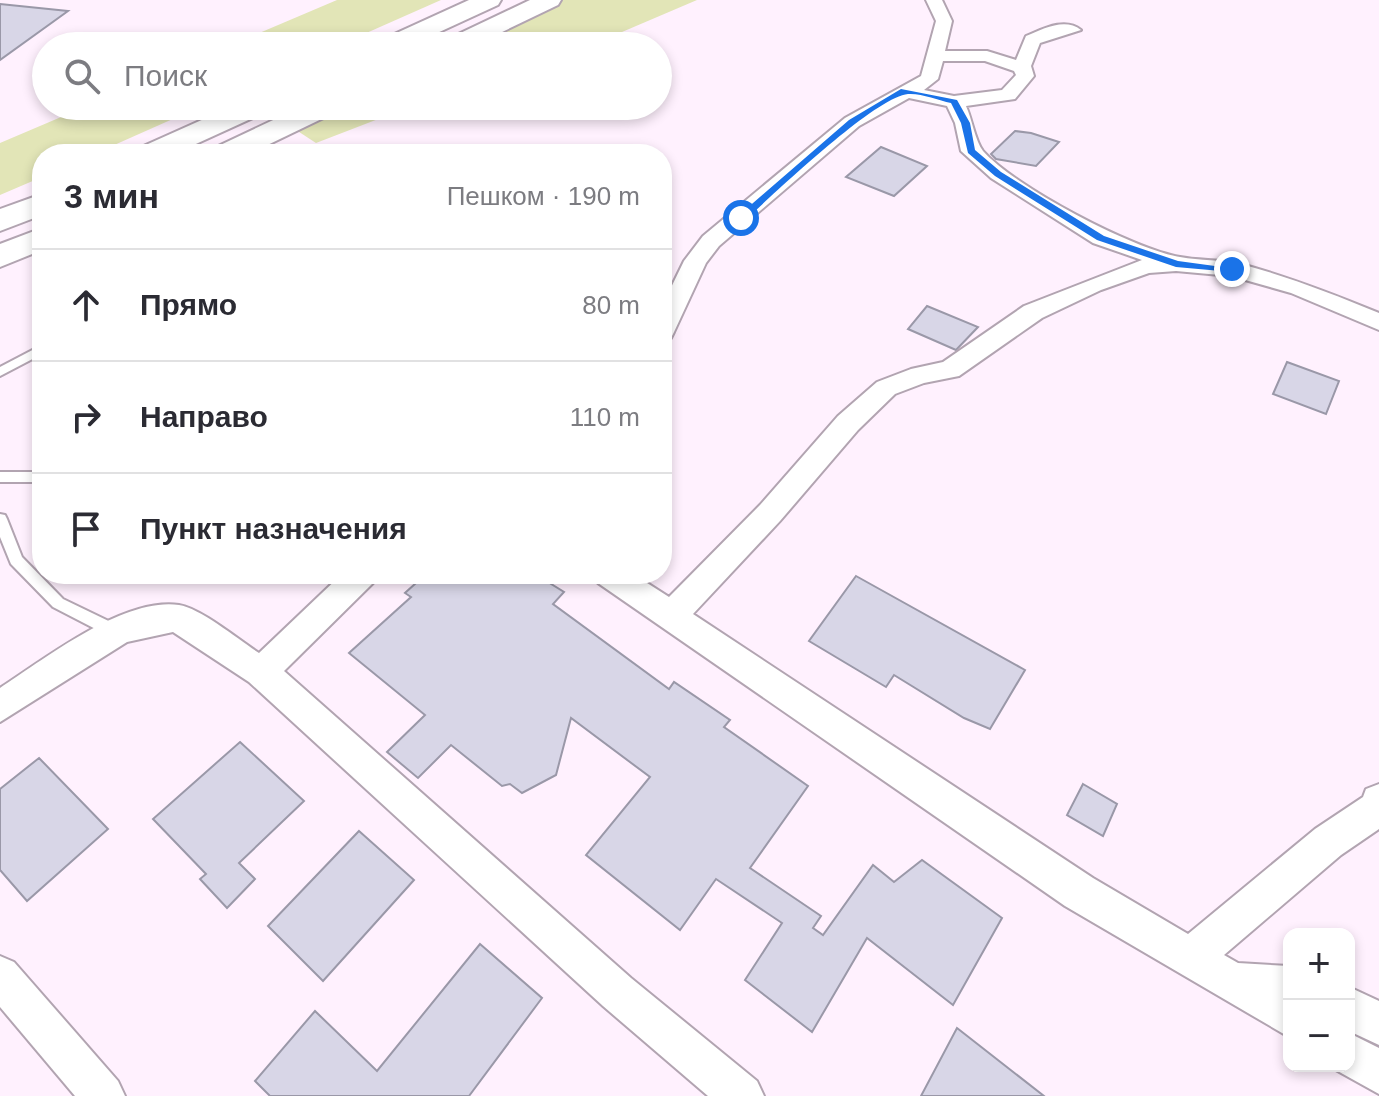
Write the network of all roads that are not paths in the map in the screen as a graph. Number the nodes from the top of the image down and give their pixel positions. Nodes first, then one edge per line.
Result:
1 (489, 0) edge
2 (549, 0) edge
3 (934, 0) edge
4 (1072, 30) dead end
5 (419, 32) edge
6 (482, 32) edge
7 (934, 56) junction
8 (1023, 68) junction
9 (904, 91) junction
10 (954, 102) junction
11 (225, 120) edge
12 (297, 120) edge
13 (172, 144) edge
14 (246, 144) edge
15 (32, 207) edge
16 (0, 221) edge
17 (32, 243) edge
18 (0, 257) edge
19 (1176, 264) junction
20 (672, 310) edge
21 (1349, 311) junction
22 (1379, 322) edge
23 (1379, 330) edge
24 (32, 354) edge
25 (0, 372) edge
26 (0, 477) edge
27 (32, 477) edge
28 (0, 519) edge
29 (32, 576) edge
30 (39, 584) edge
31 (342, 584) edge
32 (352, 584) edge
33 (624, 584) edge
34 (324, 611) junction
35 (671, 616) junction
36 (116, 632) junction
37 (261, 672) junction
38 (0, 706) edge
39 (1379, 802) edge
40 (1191, 957) junction
41 (0, 976) edge
42 (1234, 982) junction
43 (1283, 986) edge
44 (1355, 1011) edge
45 (1283, 1012) edge
46 (1379, 1024) edge
47 (1355, 1058) edge
48 (1379, 1073) edge
49 (103, 1096) edge
50 (742, 1096) edge

1 - 5 highway
2 - 6 highway
3 - 7 street
4 - 8 street
7 - 8 street
7 - 9 street
8 - 10 street
9 - 10 street
9 - 20 street
10 - 19 street
11 - 13 highway
12 - 14 highway
15 - 16 highway
17 - 18 highway
19 - 21 street
19 - 35 street
21 - 22 street
21 - 23 street
24 - 25 lane
26 - 27 lane
28 - 29 lane
30 - 36 lane
31 - 34 street
32 - 34 street
33 - 35 street
34 - 37 street
35 - 40 street
36 - 37 street
36 - 38 street
37 - 50 street
39 - 40 street
40 - 42 street
41 - 49 street
42 - 43 street
42 - 45 street
44 - 46 street
47 - 48 street

